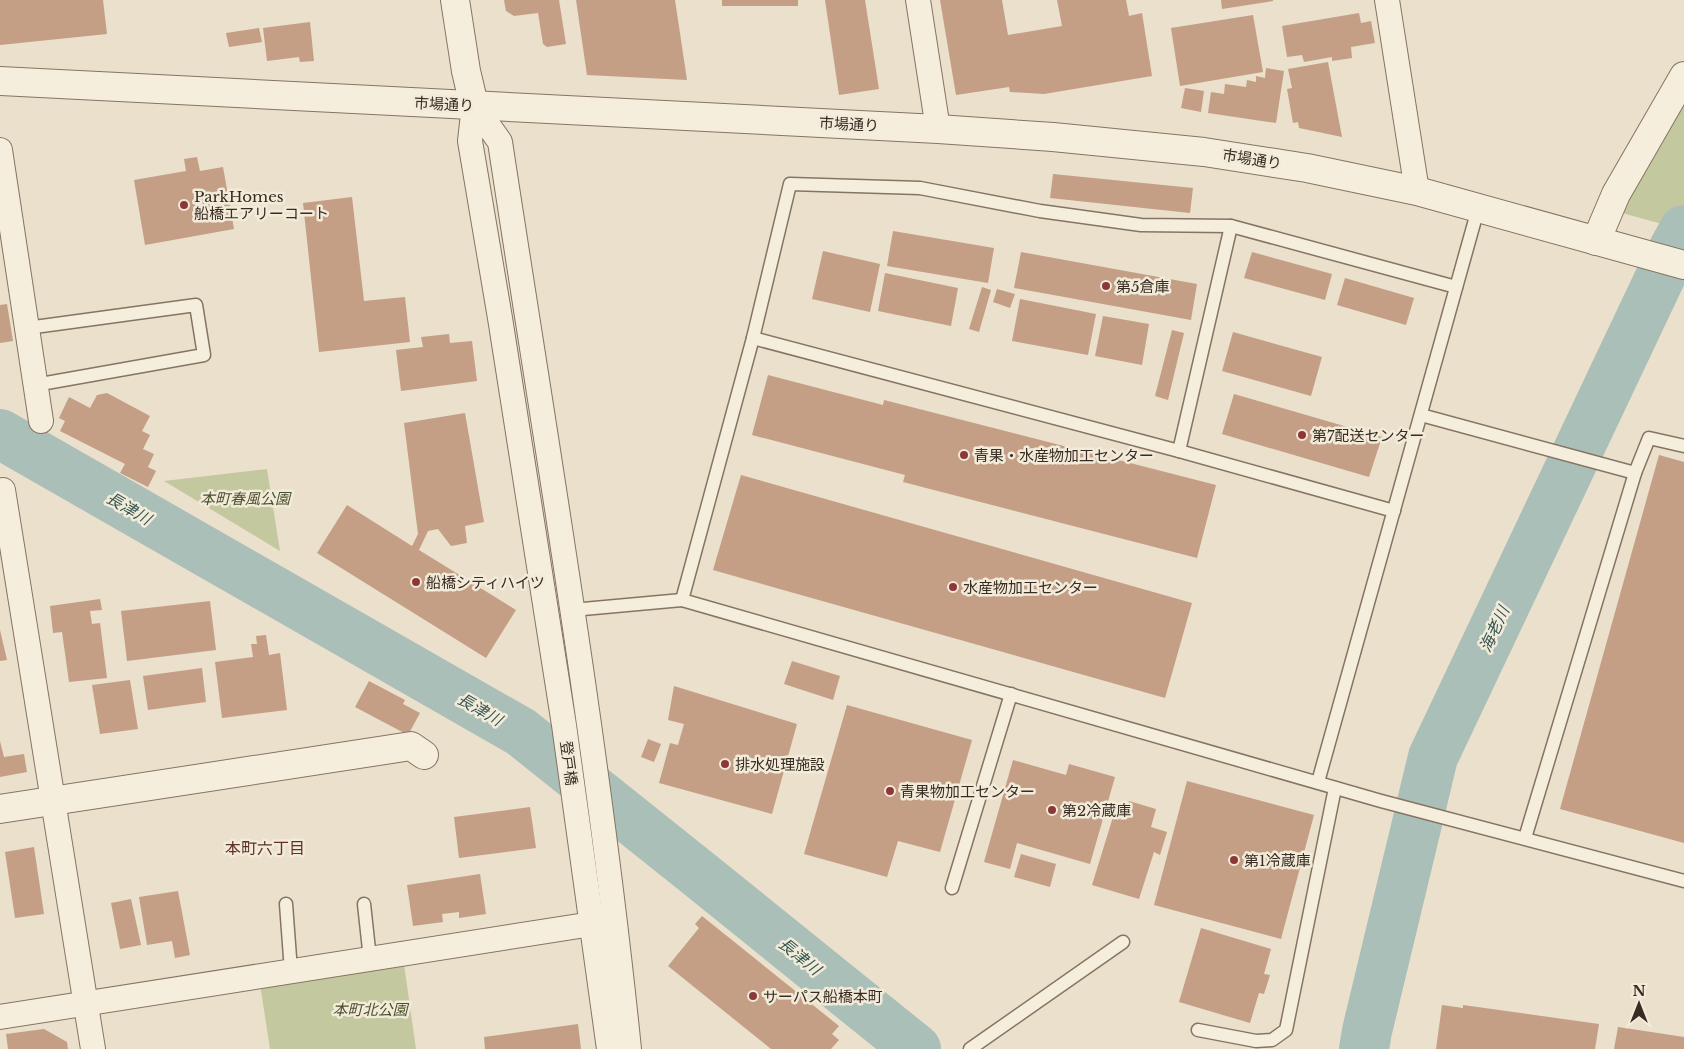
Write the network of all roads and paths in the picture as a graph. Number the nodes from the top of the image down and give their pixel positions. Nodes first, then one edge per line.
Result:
1 (455, 0) edge
2 (918, 0) edge
3 (1387, 0) edge
4 (1684, 76) edge
5 (0, 81) edge
6 (474, 105) junction
7 (938, 129) junction
8 (0, 150) edge
9 (1417, 191) junction
10 (1478, 209) junction
11 (1232, 226) junction
12 (1596, 240) junction
13 (1684, 265) edge
14 (1456, 287) junction
15 (27, 328) junction
16 (753, 338) junction
17 (35, 385) junction
18 (1420, 415) junction
19 (41, 421) dead end
20 (1684, 446) edge
21 (1178, 452) junction
22 (1635, 473) junction
23 (2, 490) dead end
24 (1394, 511) junction
25 (10, 598) edge
26 (682, 600) junction
27 (572, 610) junction
28 (1011, 694) junction
29 (424, 755) dead end
30 (1318, 782) junction
31 (1335, 788) junction
32 (53, 800) junction
33 (0, 808) edge
34 (1525, 838) junction
35 (1684, 881) edge
36 (952, 888) dead end
37 (286, 904) dead end
38 (364, 904) dead end
39 (592, 924) junction
40 (1123, 942) dead end
41 (370, 959) junction
42 (291, 971) junction
43 (86, 1004) junction
44 (0, 1017) edge
45 (1198, 1030) dead end
46 (93, 1049) edge
47 (609, 1049) edge
48 (629, 1049) edge
49 (970, 1049) edge

1 - 6 street
2 - 7 street
3 - 9 street
4 - 12 street
5 - 6 street, 市場通り
6 - 7 street, 市場通り
6 - 27 street, 登戸橋
6 - 39 street, 登戸橋
7 - 9 street, 市場通り
8 - 15 street
9 - 10 street, 市場通り
10 - 12 street, 市場通り
10 - 14 lane
11 - 14 lane
11 - 16 lane
11 - 21 lane
12 - 13 street, 市場通り
14 - 18 lane
15 - 17 street
15 - 17 lane
16 - 21 lane
16 - 26 lane
17 - 19 street
18 - 22 lane
18 - 24 lane
20 - 22 lane
21 - 24 lane
22 - 34 lane
23 - 25 street
24 - 30 lane
25 - 32 street
26 - 27 lane
26 - 28 lane
27 - 48 street, 登戸橋
28 - 30 lane
28 - 36 lane
29 - 32 street
30 - 31 lane
31 - 34 lane
31 - 45 lane
32 - 33 street
32 - 43 street
34 - 35 lane
37 - 42 lane
38 - 41 lane
39 - 41 street
39 - 47 street, 登戸橋
40 - 49 lane
41 - 42 street
42 - 43 street
43 - 44 street
43 - 46 street

